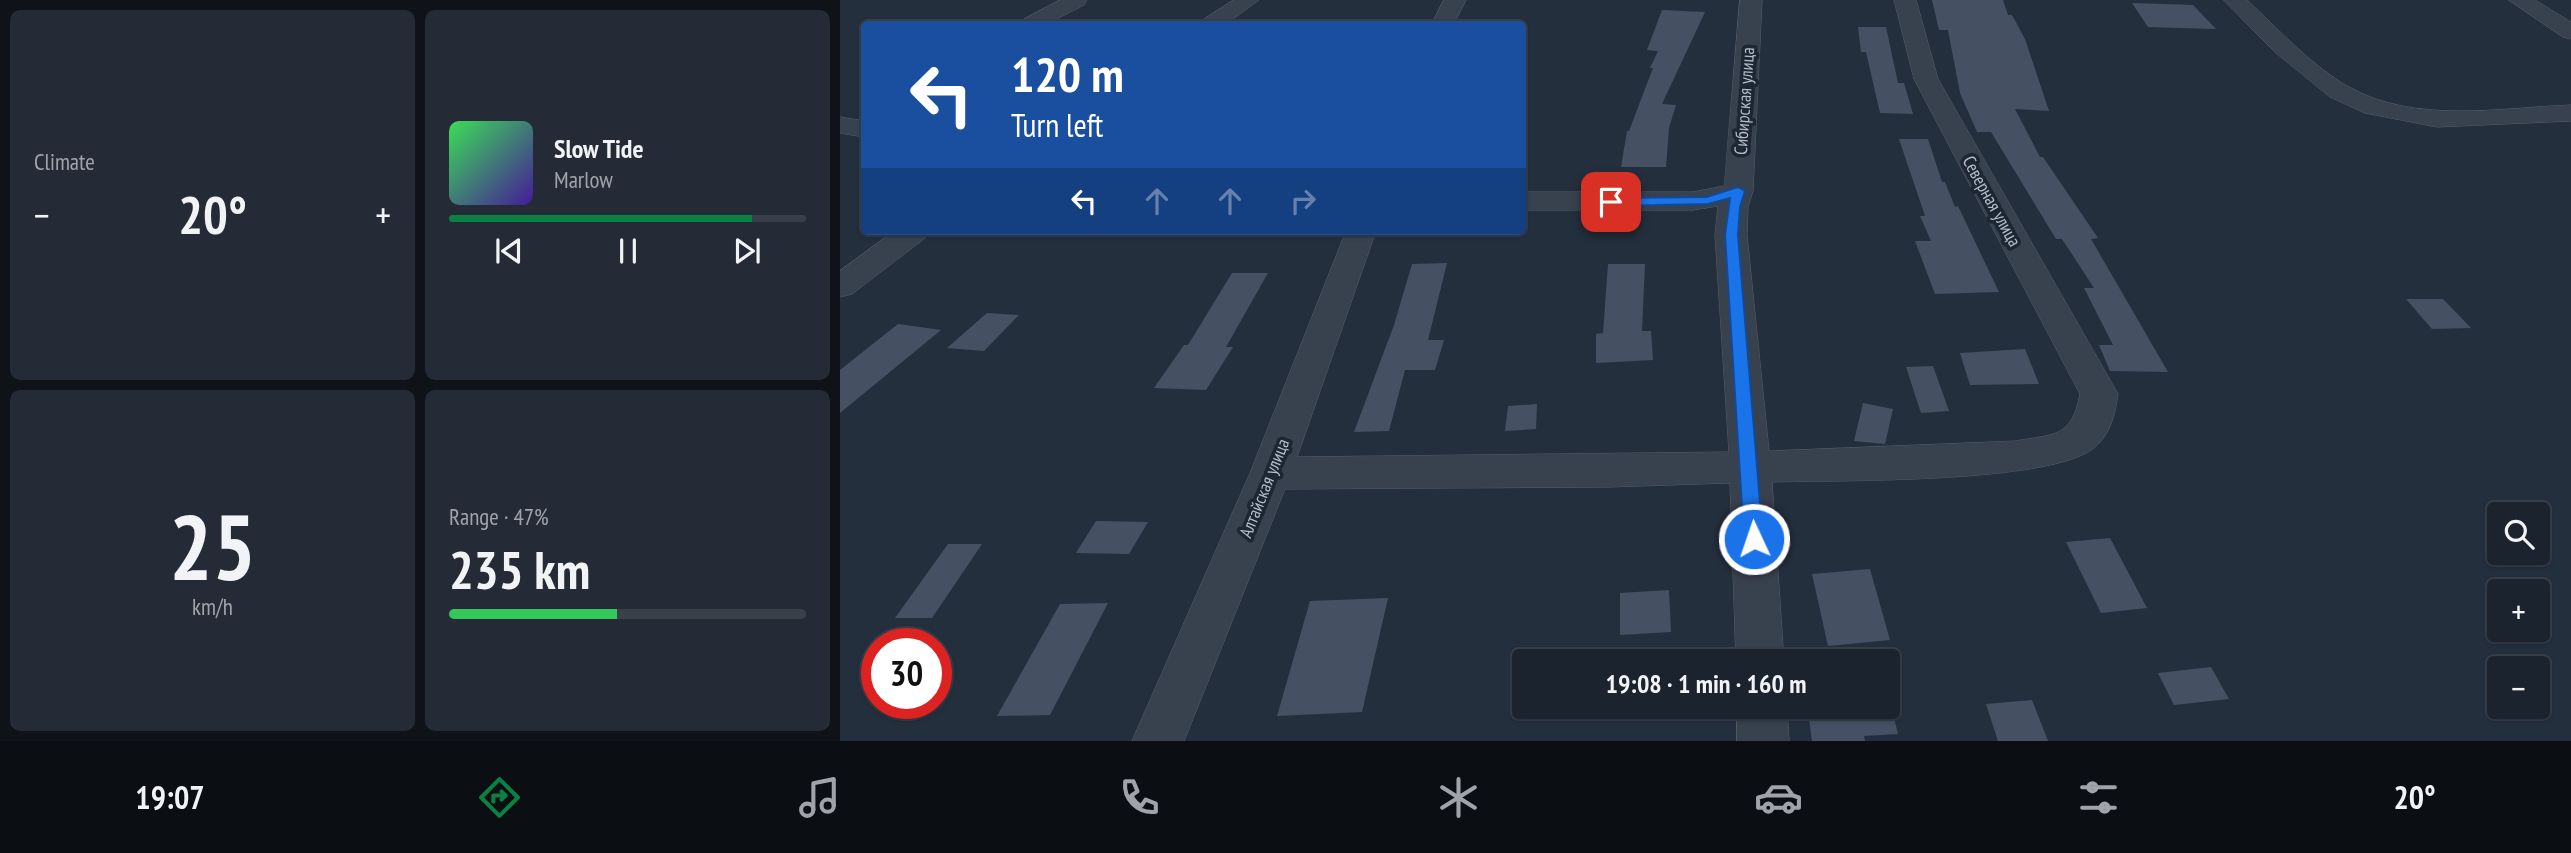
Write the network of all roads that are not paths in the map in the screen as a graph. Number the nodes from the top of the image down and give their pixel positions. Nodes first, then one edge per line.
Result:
1 (1076, 0) edge
2 (1248, 0) edge
3 (1455, 0) edge
4 (1751, 0) edge
5 (1905, 0) edge
6 (2235, 0) edge
7 (2520, 0) edge
8 (1038, 21) edge
9 (1216, 21) edge
10 (1444, 21) edge
11 (2571, 32) edge
12 (2571, 113) edge
13 (840, 125) edge
14 (861, 129) edge
15 (1738, 191) junction
16 (1526, 201) edge
17 (908, 235) edge
18 (1360, 235) edge
19 (847, 277) edge
20 (1750, 465) junction
21 (1272, 473) junction
22 (1759, 649) edge
23 (1762, 719) edge
24 (1158, 741) edge
25 (1763, 741) edge

1 - 8 street
2 - 9 street
3 - 10 street
4 - 15 street, Сибирская улица
5 - 20 street, Северная улица
6 - 12 street
7 - 11 street
13 - 14 street
15 - 16 street
15 - 20 street, Сибирская улица
17 - 19 street
18 - 21 street, Алтайская улица
20 - 21 street
20 - 22 street, Сибирская улица
21 - 24 street, Алтайская улица
23 - 25 street

